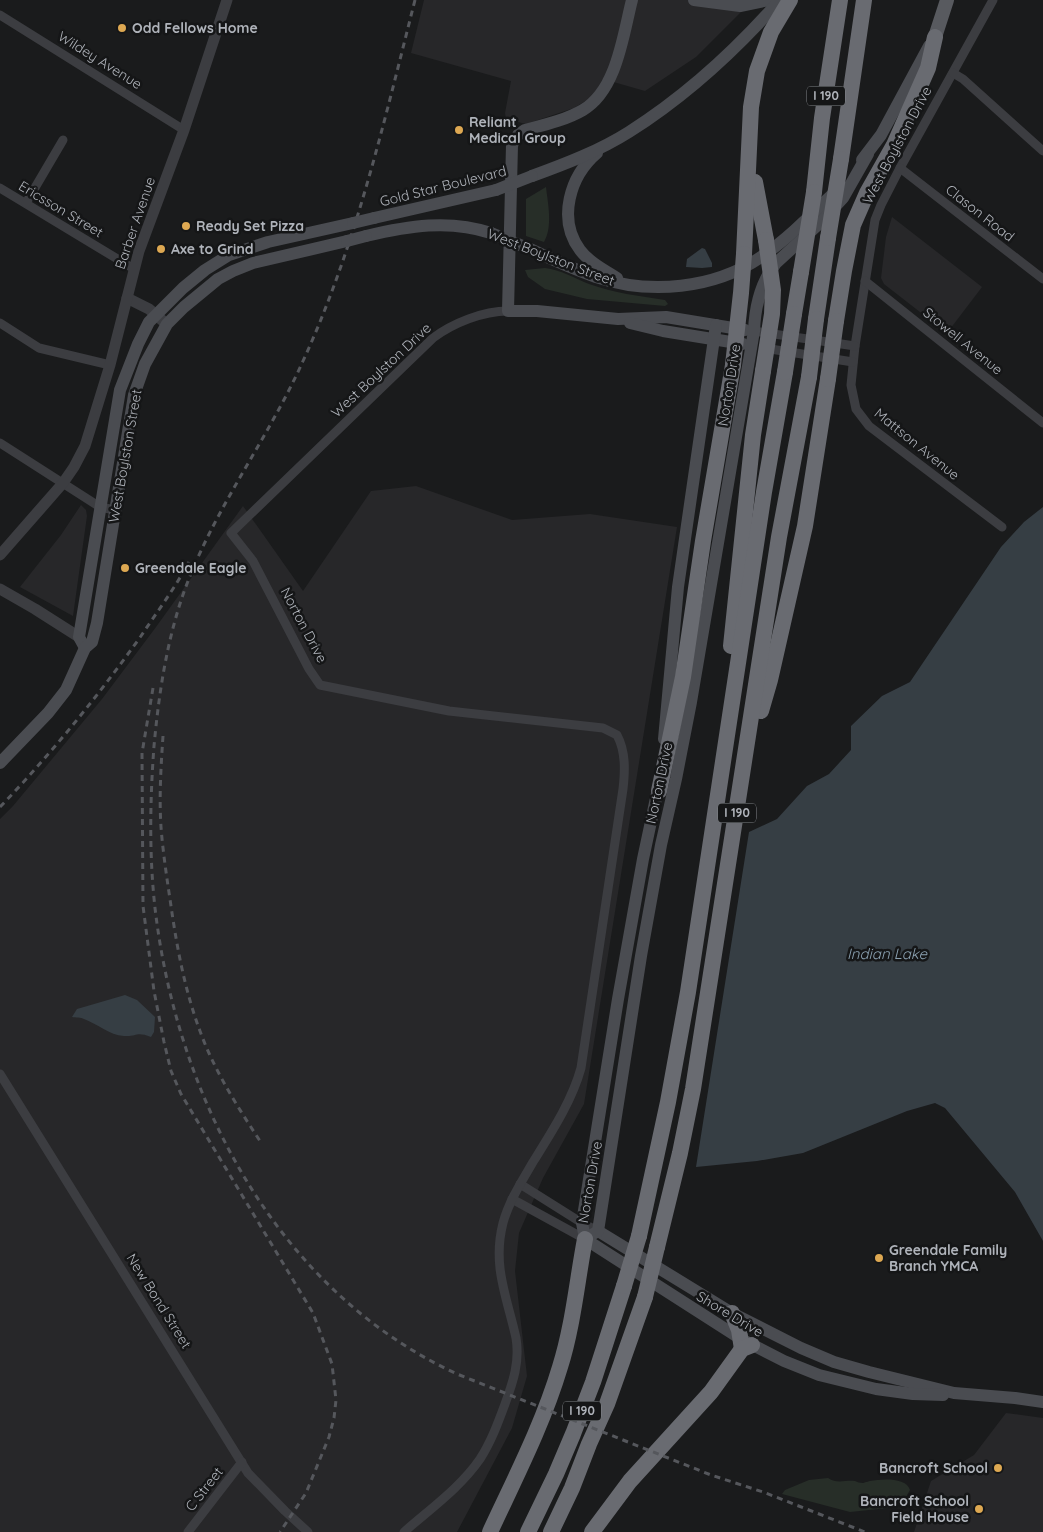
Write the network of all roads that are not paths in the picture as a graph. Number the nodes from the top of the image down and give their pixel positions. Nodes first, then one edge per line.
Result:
1 (227, 0) edge
2 (632, 0) edge
3 (769, 0) edge
4 (780, 0) edge
5 (790, 0) edge
6 (840, 0) edge
7 (864, 0) edge
8 (947, 0) edge
9 (993, 0) edge
10 (699, 1) edge
11 (0, 15) edge
12 (935, 37) junction
13 (953, 73) junction
14 (751, 107) junction
15 (184, 130) junction
16 (63, 140) dead end
17 (611, 141) junction
18 (1043, 150) edge
19 (868, 154) junction
20 (900, 168) junction
21 (0, 188) edge
22 (26, 203) junction
23 (352, 223) joint
24 (134, 269) junction
25 (1043, 279) edge
26 (865, 281) junction
27 (628, 285) junction
28 (127, 298) junction
29 (508, 311) junction
30 (155, 314) junction
31 (618, 320) junction
32 (0, 323) edge
33 (167, 324) junction
34 (716, 325) junction
35 (754, 331) junction
36 (714, 339) junction
37 (751, 346) junction
38 (855, 346) junction
39 (853, 362) junction
40 (110, 365) junction
41 (1043, 423) edge
42 (0, 443) edge
43 (63, 483) junction
44 (100, 507) junction
45 (115, 510) junction
46 (1002, 527) dead end
47 (231, 534) joint
48 (0, 555) edge
49 (0, 589) edge
50 (79, 637) junction
51 (85, 648) junction
52 (0, 763) edge
53 (744, 771) junction
54 (721, 773) junction
55 (658, 791) junction
56 (0, 1074) edge
57 (520, 1184) junction
58 (512, 1199) junction
59 (588, 1231) junction
60 (732, 1313) junction
61 (745, 1344) junction
62 (954, 1393) junction
63 (1043, 1402) edge
64 (242, 1462) junction
65 (188, 1532) edge
66 (308, 1532) edge
67 (404, 1532) edge
68 (490, 1532) edge
69 (528, 1532) edge
70 (551, 1532) edge
71 (592, 1532) edge

1 - 15 street, Barber Avenue
2 - 29 main road
3 - 10 main road
4 - 17 main road, Gold Star Boulevard
5 - 14 highway
6 - 54 highway, I 190, bridge
7 - 53 highway, I 190, bridge
8 - 12 main road, West Boylston Street
9 - 13 street, West Boylston Drive
11 - 15 street, Wildey Avenue
12 - 19 main road, West Boylston Street
12 - 53 highway, bridge
13 - 18 street
13 - 20 street, West Boylston Drive
14 - 54 highway, bridge
14 - 55 highway, bridge
15 - 24 street, Barber Avenue
16 - 22 street
17 - 23 main road, Gold Star Boulevard, bridge
17 - 27 main road
19 - 27 main road, West Boylston Street
19 - 35 main road, Norton Drive
20 - 25 street, Clason Road
20 - 26 street, West Boylston Drive
21 - 22 street, Ericsson Street
22 - 24 street, Ericsson Street
23 - 30 main road, West Boylston Street
24 - 28 street, Barber Avenue
26 - 38 street, West Boylston Drive
26 - 41 street, Stowell Avenue
27 - 33 main road, West Boylston Street, bridge
28 - 30 street
28 - 40 street, Barber Avenue
29 - 31 main road, West Boylston Drive
29 - 47 street, West Boylston Drive
30 - 33 street
30 - 44 main road, West Boylston Street
31 - 34 main road, West Boylston Drive
31 - 36 main road, West Boylston Drive
32 - 40 street
33 - 45 main road, West Boylston Street
34 - 35 main road, West Boylston Drive
34 - 36 main road, Norton Drive
35 - 37 main road, Norton Drive
35 - 38 street, West Boylston Drive
36 - 37 main road, West Boylston Drive
36 - 55 main road, Norton Drive
37 - 39 street, West Boylston Drive
37 - 59 main road, Norton Drive
38 - 39 street, West Boylston Drive
39 - 46 street, Mattson Avenue
40 - 43 street, Barber Avenue
42 - 43 street
43 - 44 street
43 - 48 street, Barber Avenue
44 - 45 street
44 - 50 main road, West Boylston Street
45 - 51 main road, West Boylston Street
47 - 57 street, Norton Drive
49 - 50 street
50 - 51 main road
51 - 52 main road, West Boylston Street
53 - 70 highway, I 190, bridge
54 - 69 highway, I 190, bridge
55 - 59 main road, Norton Drive
56 - 64 street, New Bond Street
57 - 58 street, Norton Drive
57 - 59 street, Shore Drive
58 - 59 street, Shore Drive
58 - 67 street, Norton Drive
59 - 60 main road, Shore Drive
59 - 61 main road, Shore Drive
59 - 68 highway
60 - 61 highway
60 - 62 main road, Shore Drive
61 - 62 main road, Shore Drive
61 - 71 highway
62 - 63 main road, Shore Drive
64 - 65 street, C Street
64 - 66 street, New Bond Street

